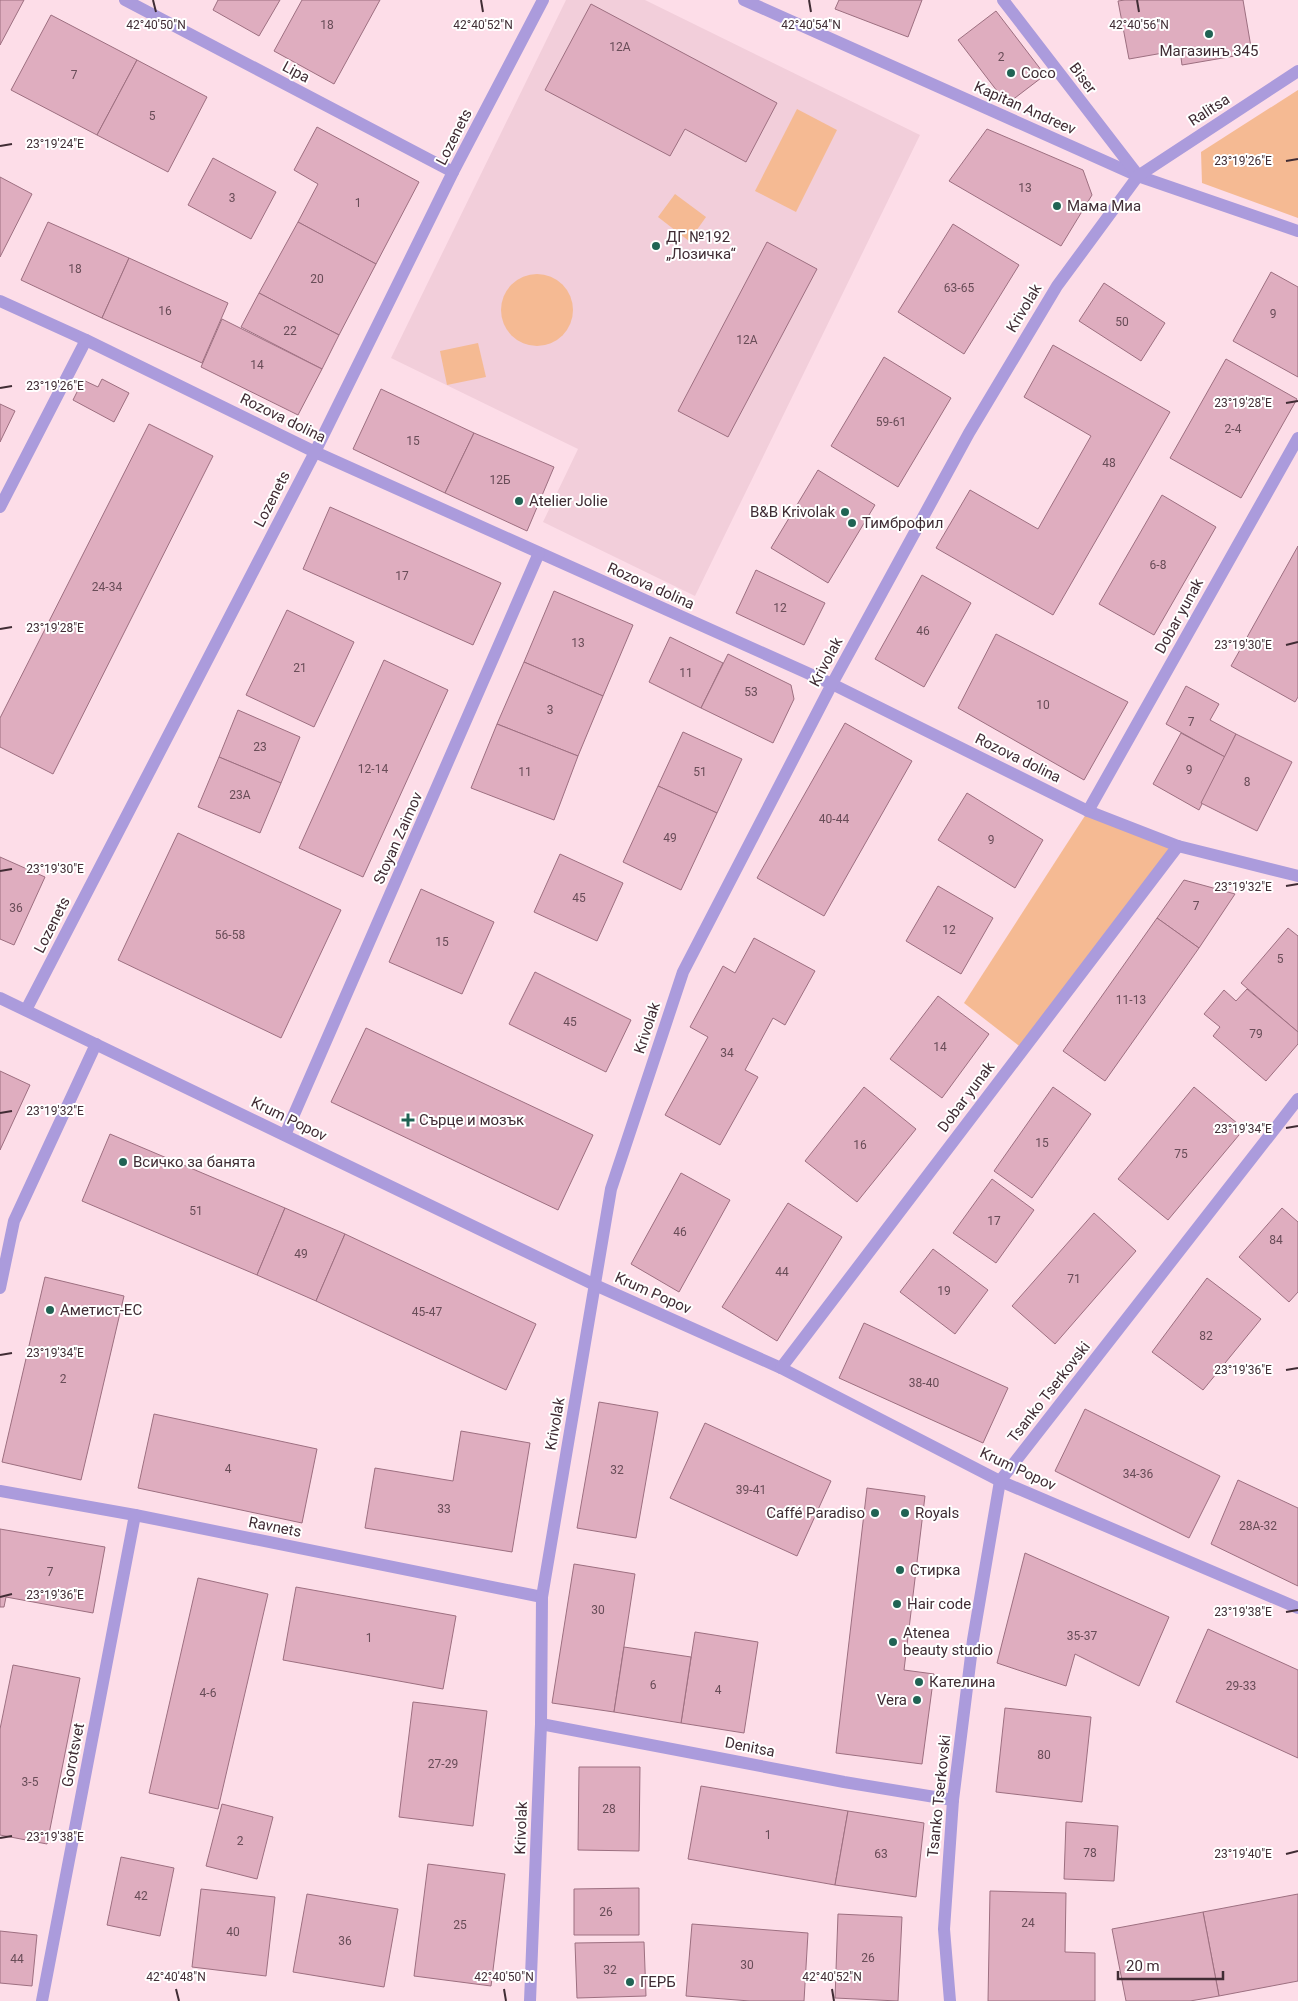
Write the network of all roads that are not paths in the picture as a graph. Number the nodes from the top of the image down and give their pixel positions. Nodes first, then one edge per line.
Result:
1 (125, 0) edge
2 (543, 0) edge
3 (744, 0) edge
4 (1003, 0) edge
5 (1298, 71) edge
6 (453, 172) junction
7 (1138, 176) junction
8 (1298, 231) edge
9 (0, 301) edge
10 (86, 340) junction
11 (1298, 438) edge
12 (315, 452) junction
13 (0, 507) edge
14 (539, 553) junction
15 (832, 684) junction
16 (1088, 811) junction
17 (1178, 846) junction
18 (1298, 876) edge
19 (0, 998) edge
20 (26, 1010) junction
21 (96, 1044) junction
22 (1298, 1099) edge
23 (286, 1135) junction
24 (595, 1285) junction
25 (0, 1288) edge
26 (781, 1368) junction
27 (1000, 1480) junction
28 (0, 1491) edge
29 (135, 1515) junction
30 (542, 1597) junction
31 (1298, 1608) edge
32 (541, 1724) junction
33 (953, 1800) junction
34 (42, 2001) edge
35 (530, 2001) edge
36 (950, 2001) edge

1 - 6 street, Lipa
2 - 6 street, Lozenets
3 - 7 street, Kapitan Andreev
4 - 7 street, Biser
5 - 7 street, Ralitsa
6 - 12 street, Lozenets
7 - 8 street, Kapitan Andreev
7 - 15 street, Krivolak
9 - 10 street, Rozova dolina
10 - 12 street, Rozova dolina
10 - 13 street
11 - 16 street, Dobar yunak
12 - 14 street, Rozova dolina
12 - 20 street, Lozenets
14 - 15 street, Rozova dolina
14 - 23 street, Stoyan Zaimov
15 - 16 street, Rozova dolina
15 - 24 street, Krivolak
16 - 17 street, Rozova dolina
17 - 18 street, Rozova dolina
17 - 26 street, Dobar yunak
19 - 20 street, Krum Popov
20 - 21 street, Krum Popov
21 - 23 street, Krum Popov
21 - 25 street
22 - 27 street, Tsanko Tserkovski
23 - 24 street, Krum Popov
24 - 26 street, Krum Popov
24 - 30 street, Krivolak
26 - 27 street, Krum Popov
27 - 31 street, Krum Popov
27 - 33 street, Tsanko Tserkovski
28 - 29 street, Ravnets
29 - 30 street, Ravnets
29 - 34 street, Gorotsvet
30 - 32 street, Krivolak
32 - 33 street, Denitsa
32 - 35 street, Krivolak
33 - 36 street, Tsanko Tserkovski

